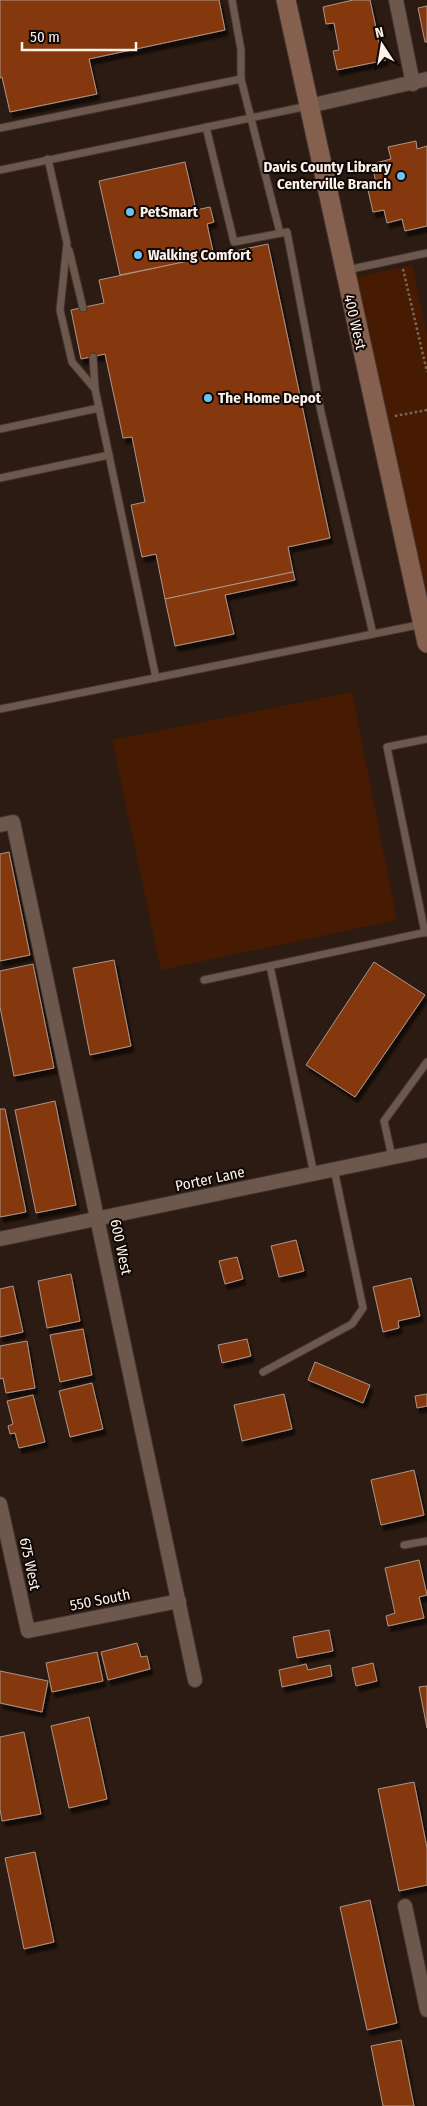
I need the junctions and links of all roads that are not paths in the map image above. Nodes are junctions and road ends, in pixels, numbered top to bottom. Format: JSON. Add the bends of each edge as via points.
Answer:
{"nodes":[{"id":1,"x":232,"y":0,"type":"edge"},
{"id":2,"x":286,"y":0,"type":"edge"},
{"id":3,"x":396,"y":0,"type":"edge"},
{"id":4,"x":242,"y":79,"type":"junction"},
{"id":5,"x":427,"y":79,"type":"edge"},
{"id":6,"x":413,"y":84,"type":"junction"},
{"id":7,"x":308,"y":106,"type":"junction"},
{"id":8,"x":252,"y":117,"type":"junction"},
{"id":9,"x":206,"y":127,"type":"junction"},
{"id":10,"x":0,"y":128,"type":"edge"},
{"id":11,"x":48,"y":160,"type":"junction"},
{"id":12,"x":0,"y":170,"type":"edge"},
{"id":13,"x":280,"y":233,"type":"junction"},
{"id":14,"x":67,"y":243,"type":"junction"},
{"id":15,"x":427,"y":253,"type":"edge"},
{"id":16,"x":344,"y":270,"type":"junction"},
{"id":17,"x":83,"y":308,"type":"dead end"},
{"id":18,"x":93,"y":356,"type":"dead end"},
{"id":19,"x":95,"y":389,"type":"junction"},
{"id":20,"x":99,"y":408,"type":"junction"},
{"id":21,"x":0,"y":429,"type":"edge"},
{"id":22,"x":109,"y":455,"type":"junction"},
{"id":23,"x":0,"y":478,"type":"edge"},
{"id":24,"x":425,"y":623,"type":"edge"},
{"id":25,"x":373,"y":634,"type":"junction"},
{"id":26,"x":427,"y":643,"type":"edge"},
{"id":27,"x":156,"y":678,"type":"junction"},
{"id":28,"x":0,"y":709,"type":"edge"},
{"id":29,"x":427,"y":738,"type":"edge"},
{"id":30,"x":7,"y":823,"type":"edge"},
{"id":31,"x":426,"y":932,"type":"edge"},
{"id":32,"x":270,"y":966,"type":"junction"},
{"id":33,"x":204,"y":980,"type":"dead end"},
{"id":34,"x":427,"y":1062,"type":"edge"},
{"id":35,"x":427,"y":1150,"type":"edge"},
{"id":36,"x":392,"y":1157,"type":"junction"},
{"id":37,"x":334,"y":1169,"type":"junction"},
{"id":38,"x":314,"y":1174,"type":"junction"},
{"id":39,"x":98,"y":1218,"type":"junction"},
{"id":40,"x":0,"y":1239,"type":"edge"},
{"id":41,"x":263,"y":1372,"type":"dead end"},
{"id":42,"x":0,"y":1504,"type":"edge"},
{"id":43,"x":427,"y":1541,"type":"edge"},
{"id":44,"x":404,"y":1546,"type":"dead end"},
{"id":45,"x":179,"y":1601,"type":"junction"},
{"id":46,"x":28,"y":1631,"type":"joint"},
{"id":47,"x":195,"y":1680,"type":"dead end"},
{"id":48,"x":405,"y":1906,"type":"dead end"},
{"id":49,"x":427,"y":2010,"type":"edge"}],
"edges":[{"from":1,"to":4,"type":"lane","via":[[241,50]]},
{"from":2,"to":7,"type":"main road","name":"400 West"},
{"from":3,"to":6,"type":"street"},
{"from":4,"to":8,"type":"lane"},
{"from":4,"to":10,"type":"lane"},
{"from":5,"to":6,"type":"street"},
{"from":6,"to":7,"type":"street"},
{"from":7,"to":8,"type":"lane"},
{"from":7,"to":16,"type":"main road","name":"400 West"},
{"from":8,"to":9,"type":"lane"},
{"from":8,"to":13,"type":"lane"},
{"from":9,"to":11,"type":"lane"},
{"from":9,"to":13,"type":"lane","via":[[234,242]]},
{"from":11,"to":12,"type":"lane"},
{"from":11,"to":14,"type":"lane"},
{"from":13,"to":25,"type":"lane","via":[[287,232],[322,412]]},
{"from":14,"to":17,"type":"lane"},
{"from":14,"to":19,"type":"lane","via":[[60,310],[72,362]]},
{"from":15,"to":16,"type":"lane"},
{"from":16,"to":24,"type":"main road","name":"400 West"},
{"from":18,"to":19,"type":"lane"},
{"from":19,"to":20,"type":"lane"},
{"from":20,"to":21,"type":"lane"},
{"from":20,"to":22,"type":"lane"},
{"from":22,"to":23,"type":"lane"},
{"from":22,"to":27,"type":"lane"},
{"from":24,"to":25,"type":"lane"},
{"from":24,"to":26,"type":"main road","name":"400 West"},
{"from":25,"to":27,"type":"lane"},
{"from":27,"to":28,"type":"lane"},
{"from":29,"to":31,"type":"lane","via":[[387,747]]},
{"from":30,"to":39,"type":"street","name":"600 West"},
{"from":31,"to":32,"type":"lane"},
{"from":32,"to":33,"type":"lane"},
{"from":32,"to":38,"type":"lane"},
{"from":34,"to":36,"type":"lane","via":[[384,1121]]},
{"from":35,"to":36,"type":"street","name":"Porter Lane"},
{"from":36,"to":37,"type":"street","name":"Porter Lane"},
{"from":37,"to":38,"type":"street","name":"Porter Lane"},
{"from":37,"to":41,"type":"lane","via":[[363,1308],[352,1324]]},
{"from":38,"to":39,"type":"street","name":"Porter Lane"},
{"from":39,"to":40,"type":"street","name":"Porter Lane"},
{"from":39,"to":45,"type":"street","name":"600 West"},
{"from":42,"to":46,"type":"street","name":"675 West"},
{"from":43,"to":44,"type":"lane"},
{"from":45,"to":46,"type":"street","name":"550 South"},
{"from":45,"to":47,"type":"street","name":"600 West"},
{"from":48,"to":49,"type":"street"}]}
